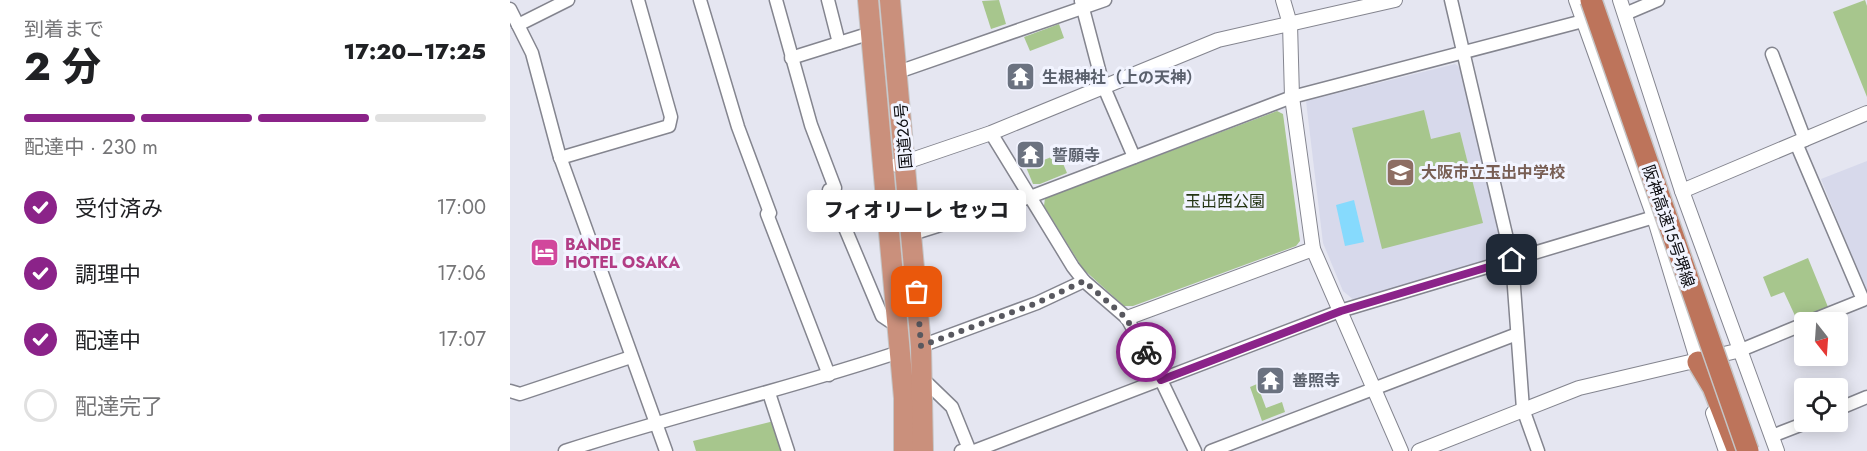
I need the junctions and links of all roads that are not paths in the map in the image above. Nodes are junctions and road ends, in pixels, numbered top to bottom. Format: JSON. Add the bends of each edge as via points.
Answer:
{"nodes":[{"id":1,"x":568,"y":0,"type":"edge"},
{"id":2,"x":638,"y":0,"type":"edge"},
{"id":3,"x":700,"y":0,"type":"edge"},
{"id":4,"x":776,"y":0,"type":"edge"},
{"id":5,"x":828,"y":0,"type":"edge"},
{"id":6,"x":868,"y":0,"type":"edge"},
{"id":7,"x":890,"y":0,"type":"edge"},
{"id":8,"x":1105,"y":0,"type":"edge"},
{"id":9,"x":1283,"y":0,"type":"edge"},
{"id":10,"x":1395,"y":0,"type":"edge"},
{"id":11,"x":1451,"y":0,"type":"edge"},
{"id":12,"x":1576,"y":0,"type":"edge"},
{"id":13,"x":1591,"y":0,"type":"edge"},
{"id":14,"x":1606,"y":0,"type":"edge"},
{"id":15,"x":1658,"y":0,"type":"edge"},
{"id":16,"x":1082,"y":4,"type":"edge"},
{"id":17,"x":1622,"y":7,"type":"edge"},
{"id":18,"x":510,"y":9,"type":"edge"},
{"id":19,"x":1583,"y":21,"type":"junction"},
{"id":20,"x":1290,"y":24,"type":"junction"},
{"id":21,"x":516,"y":28,"type":"edge"},
{"id":22,"x":872,"y":33,"type":"junction"},
{"id":23,"x":838,"y":43,"type":"junction"},
{"id":24,"x":1464,"y":54,"type":"junction"},
{"id":25,"x":1772,"y":54,"type":"dead end"},
{"id":26,"x":791,"y":58,"type":"junction"},
{"id":27,"x":898,"y":72,"type":"junction"},
{"id":28,"x":1103,"y":85,"type":"junction"},
{"id":29,"x":1292,"y":97,"type":"junction"},
{"id":30,"x":1867,"y":113,"type":"edge"},
{"id":31,"x":991,"y":133,"type":"junction"},
{"id":32,"x":1801,"y":141,"type":"junction"},
{"id":33,"x":1134,"y":157,"type":"junction"},
{"id":34,"x":560,"y":158,"type":"junction"},
{"id":35,"x":906,"y":162,"type":"junction"},
{"id":36,"x":884,"y":169,"type":"junction"},
{"id":37,"x":1682,"y":190,"type":"junction"},
{"id":38,"x":1030,"y":196,"type":"junction"},
{"id":39,"x":1654,"y":217,"type":"junction"},
{"id":40,"x":912,"y":234,"type":"junction"},
{"id":41,"x":1312,"y":249,"type":"junction"},
{"id":42,"x":1512,"y":260,"type":"junction"},
{"id":43,"x":1084,"y":281,"type":"junction"},
{"id":44,"x":1341,"y":311,"type":"junction"},
{"id":45,"x":1833,"y":312,"type":"edge"},
{"id":46,"x":1126,"y":318,"type":"junction"},
{"id":47,"x":897,"y":326,"type":"junction"},
{"id":48,"x":1794,"y":328,"type":"edge"},
{"id":49,"x":1517,"y":334,"type":"junction"},
{"id":50,"x":921,"y":346,"type":"junction"},
{"id":51,"x":1742,"y":350,"type":"junction"},
{"id":52,"x":899,"y":352,"type":"junction"},
{"id":53,"x":631,"y":357,"type":"junction"},
{"id":54,"x":1698,"y":362,"type":"junction"},
{"id":55,"x":829,"y":375,"type":"junction"},
{"id":56,"x":924,"y":380,"type":"junction"},
{"id":57,"x":1161,"y":380,"type":"junction"},
{"id":58,"x":1374,"y":388,"type":"junction"},
{"id":59,"x":510,"y":391,"type":"edge"},
{"id":60,"x":769,"y":393,"type":"junction"},
{"id":61,"x":1867,"y":397,"type":"edge"},
{"id":62,"x":1848,"y":405,"type":"edge"},
{"id":63,"x":1523,"y":409,"type":"junction"},
{"id":64,"x":655,"y":421,"type":"junction"},
{"id":65,"x":1794,"y":430,"type":"edge"},
{"id":66,"x":1767,"y":444,"type":"edge"},
{"id":67,"x":969,"y":450,"type":"edge"},
{"id":68,"x":565,"y":451,"type":"edge"},
{"id":69,"x":666,"y":451,"type":"edge"},
{"id":70,"x":788,"y":451,"type":"edge"},
{"id":71,"x":904,"y":451,"type":"edge"},
{"id":72,"x":923,"y":451,"type":"edge"},
{"id":73,"x":1195,"y":451,"type":"edge"},
{"id":74,"x":1211,"y":451,"type":"edge"},
{"id":75,"x":1401,"y":451,"type":"edge"},
{"id":76,"x":1419,"y":451,"type":"edge"},
{"id":77,"x":1538,"y":451,"type":"edge"},
{"id":78,"x":1726,"y":451,"type":"edge"},
{"id":79,"x":1738,"y":451,"type":"edge"},
{"id":80,"x":1748,"y":451,"type":"edge"},
{"id":81,"x":1777,"y":451,"type":"edge"}],
"edges":[{"from":1,"to":21,"type":"street"},
{"from":2,"to":34,"type":"street","via":[[671,117],[669,126]]},
{"from":3,"to":55,"type":"street","via":[[738,127]]},
{"from":4,"to":26,"type":"street"},
{"from":5,"to":23,"type":"street"},
{"from":6,"to":22,"type":"highway","name":"国道26号"},
{"from":7,"to":27,"type":"highway","name":"国道26号"},
{"from":8,"to":16,"type":"street"},
{"from":9,"to":20,"type":"street"},
{"from":10,"to":20,"type":"street"},
{"from":11,"to":24,"type":"street"},
{"from":12,"to":19,"type":"street"},
{"from":13,"to":80,"type":"highway","name":"阪神高速15号堺線","bridge":true},
{"from":14,"to":66,"type":"highway","name":"阪神高速15号堺線"},
{"from":15,"to":17,"type":"street"},
{"from":16,"to":27,"type":"street"},
{"from":16,"to":28,"type":"street"},
{"from":17,"to":37,"type":"street"},
{"from":18,"to":21,"type":"street"},
{"from":19,"to":24,"type":"street"},
{"from":19,"to":39,"type":"street"},
{"from":20,"to":28,"type":"street","via":[[1218,40]]},
{"from":20,"to":29,"type":"street"},
{"from":21,"to":34,"type":"street","via":[[532,53]]},
{"from":22,"to":23,"type":"street"},
{"from":22,"to":36,"type":"highway","name":"国道26号"},
{"from":23,"to":26,"type":"street"},
{"from":24,"to":29,"type":"street"},
{"from":24,"to":42,"type":"street"},
{"from":25,"to":32,"type":"street"},
{"from":26,"to":47,"type":"street","via":[[832,189],[882,316]]},
{"from":27,"to":35,"type":"highway","name":"国道26号"},
{"from":28,"to":31,"type":"street"},
{"from":28,"to":33,"type":"street"},
{"from":29,"to":33,"type":"street"},
{"from":29,"to":41,"type":"street"},
{"from":30,"to":32,"type":"street"},
{"from":31,"to":35,"type":"street"},
{"from":31,"to":38,"type":"street"},
{"from":32,"to":37,"type":"street"},
{"from":32,"to":45,"type":"street","via":[[1863,300]]},
{"from":33,"to":38,"type":"street"},
{"from":34,"to":53,"type":"street"},
{"from":35,"to":36,"type":"street"},
{"from":35,"to":40,"type":"highway","name":"国道26号"},
{"from":36,"to":47,"type":"highway","name":"国道26号"},
{"from":37,"to":51,"type":"street"},
{"from":38,"to":40,"type":"street"},
{"from":38,"to":43,"type":"street"},
{"from":39,"to":42,"type":"street"},
{"from":39,"to":54,"type":"street"},
{"from":40,"to":50,"type":"highway","name":"国道26号"},
{"from":41,"to":44,"type":"street"},
{"from":41,"to":46,"type":"street"},
{"from":42,"to":44,"type":"street"},
{"from":42,"to":49,"type":"street"},
{"from":43,"to":46,"type":"street"},
{"from":43,"to":50,"type":"street","via":[[1037,303]]},
{"from":44,"to":57,"type":"street"},
{"from":44,"to":58,"type":"street"},
{"from":46,"to":57,"type":"street"},
{"from":47,"to":52,"type":"highway","name":"国道26号"},
{"from":48,"to":51,"type":"street"},
{"from":49,"to":58,"type":"street"},
{"from":49,"to":63,"type":"street"},
{"from":50,"to":56,"type":"highway","name":"国道26号"},
{"from":51,"to":54,"type":"street"},
{"from":51,"to":66,"type":"street"},
{"from":52,"to":55,"type":"street"},
{"from":52,"to":71,"type":"highway","name":"国道26号"},
{"from":53,"to":59,"type":"street","via":[[520,394]]},
{"from":53,"to":64,"type":"street"},
{"from":54,"to":63,"type":"street","via":[[1594,384]]},
{"from":54,"to":78,"type":"street"},
{"from":54,"to":79,"type":"highway","via":[[1713,387]]},
{"from":55,"to":60,"type":"street"},
{"from":56,"to":67,"type":"street","via":[[952,407]]},
{"from":56,"to":72,"type":"highway","name":"国道26号"},
{"from":57,"to":67,"type":"street"},
{"from":57,"to":73,"type":"street"},
{"from":58,"to":74,"type":"street"},
{"from":58,"to":75,"type":"street"},
{"from":60,"to":64,"type":"street"},
{"from":60,"to":70,"type":"street"},
{"from":61,"to":62,"type":"street"},
{"from":63,"to":76,"type":"street"},
{"from":63,"to":77,"type":"street"},
{"from":64,"to":68,"type":"street"},
{"from":64,"to":69,"type":"street"},
{"from":65,"to":66,"type":"street"},
{"from":66,"to":81,"type":"street"}]}
